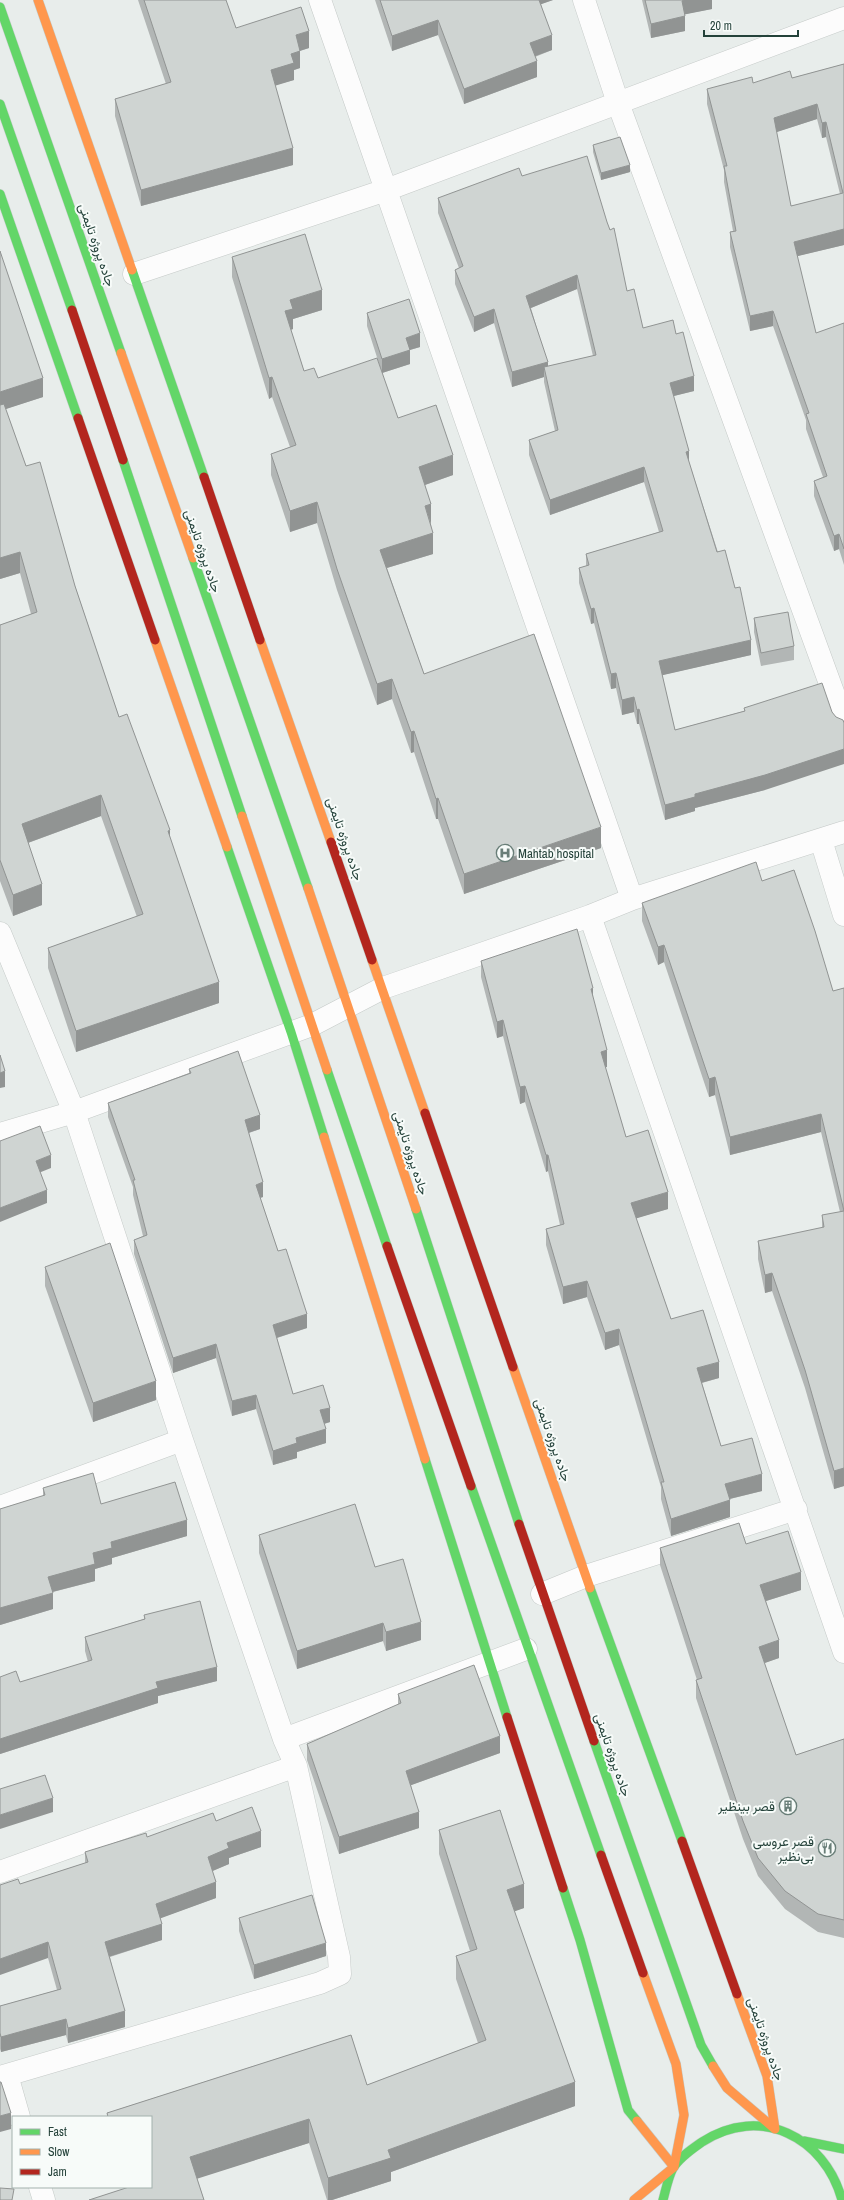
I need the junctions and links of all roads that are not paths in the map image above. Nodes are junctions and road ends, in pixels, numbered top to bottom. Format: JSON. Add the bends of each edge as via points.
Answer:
{"nodes":[{"id":1,"x":38,"y":0,"type":"edge"},
{"id":2,"x":320,"y":0,"type":"edge"},
{"id":3,"x":584,"y":0,"type":"edge"},
{"id":4,"x":0,"y":6,"type":"edge"},
{"id":5,"x":844,"y":18,"type":"edge"},
{"id":6,"x":618,"y":103,"type":"junction"},
{"id":7,"x":0,"y":104,"type":"edge"},
{"id":8,"x":386,"y":190,"type":"junction"},
{"id":9,"x":0,"y":194,"type":"edge"},
{"id":10,"x":134,"y":274,"type":"junction"},
{"id":11,"x":844,"y":722,"type":"edge"},
{"id":12,"x":844,"y":832,"type":"edge"},
{"id":13,"x":821,"y":840,"type":"junction"},
{"id":14,"x":632,"y":899,"type":"junction"},
{"id":15,"x":844,"y":915,"type":"edge"},
{"id":16,"x":590,"y":916,"type":"junction"},
{"id":17,"x":0,"y":933,"type":"edge"},
{"id":18,"x":383,"y":988,"type":"junction"},
{"id":19,"x":349,"y":1006,"type":"junction"},
{"id":20,"x":312,"y":1025,"type":"junction"},
{"id":21,"x":291,"y":1032,"type":"junction"},
{"id":22,"x":74,"y":1112,"type":"junction"},
{"id":23,"x":0,"y":1134,"type":"edge"},
{"id":24,"x":182,"y":1440,"type":"junction"},
{"id":25,"x":0,"y":1507,"type":"edge"},
{"id":26,"x":796,"y":1509,"type":"junction"},
{"id":27,"x":586,"y":1576,"type":"junction"},
{"id":28,"x":542,"y":1594,"type":"junction"},
{"id":29,"x":526,"y":1649,"type":"junction"},
{"id":30,"x":844,"y":1652,"type":"edge"},
{"id":31,"x":489,"y":1663,"type":"junction"},
{"id":32,"x":284,"y":1739,"type":"junction"},
{"id":33,"x":296,"y":1766,"type":"junction"},
{"id":34,"x":0,"y":1872,"type":"edge"},
{"id":35,"x":3,"y":2076,"type":"edge"},
{"id":36,"x":20,"y":2116,"type":"edge"},
{"id":37,"x":775,"y":2129,"type":"junction"},
{"id":38,"x":803,"y":2140,"type":"junction"},
{"id":39,"x":844,"y":2149,"type":"edge"},
{"id":40,"x":674,"y":2167,"type":"junction"},
{"id":41,"x":40,"y":2188,"type":"edge"},
{"id":42,"x":44,"y":2200,"type":"edge"},
{"id":43,"x":634,"y":2200,"type":"edge"},
{"id":44,"x":663,"y":2200,"type":"edge"},
{"id":45,"x":842,"y":2200,"type":"edge"}],
"edges":[{"from":1,"to":10,"type":"main road","name":"جاده پروژه تایمنی"},
{"from":2,"to":8,"type":"street"},
{"from":3,"to":6,"type":"street"},
{"from":4,"to":19,"type":"main road","name":"جاده پروژه تایمنی"},
{"from":5,"to":6,"type":"street"},
{"from":6,"to":8,"type":"street"},
{"from":6,"to":11,"type":"street"},
{"from":7,"to":20,"type":"main road","via":[[63,282]]},
{"from":8,"to":10,"type":"street"},
{"from":8,"to":14,"type":"street"},
{"from":9,"to":21,"type":"main road"},
{"from":10,"to":18,"type":"main road","name":"جاده پروژه تایمنی"},
{"from":12,"to":13,"type":"street"},
{"from":13,"to":14,"type":"street"},
{"from":13,"to":15,"type":"street"},
{"from":14,"to":16,"type":"street"},
{"from":16,"to":18,"type":"street"},
{"from":16,"to":26,"type":"street"},
{"from":17,"to":22,"type":"street"},
{"from":18,"to":19,"type":"street"},
{"from":18,"to":27,"type":"main road","name":"جاده پروژه تایمنی"},
{"from":19,"to":20,"type":"street"},
{"from":19,"to":28,"type":"main road","name":"جاده پروژه تایمنی"},
{"from":20,"to":21,"type":"street"},
{"from":20,"to":29,"type":"main road"},
{"from":21,"to":22,"type":"street"},
{"from":21,"to":31,"type":"main road"},
{"from":22,"to":23,"type":"street"},
{"from":22,"to":24,"type":"street"},
{"from":24,"to":25,"type":"street"},
{"from":24,"to":32,"type":"street"},
{"from":26,"to":27,"type":"street"},
{"from":26,"to":30,"type":"street"},
{"from":27,"to":28,"type":"street"},
{"from":27,"to":37,"type":"main road","name":"جاده پروژه تایمنی","via":[[767,2076]]},
{"from":28,"to":37,"type":"main road","name":"جاده پروژه تایمنی","via":[[701,2045],[727,2088]]},
{"from":29,"to":31,"type":"street"},
{"from":29,"to":40,"type":"main road","via":[[676,2064],[684,2115]]},
{"from":31,"to":32,"type":"street"},
{"from":31,"to":40,"type":"main road","via":[[580,1940],[628,2110]]},
{"from":32,"to":33,"type":"street"},
{"from":33,"to":34,"type":"street"},
{"from":33,"to":35,"type":"street","via":[[339,1957],[340,1974],[320,1983]]},
{"from":35,"to":36,"type":"street"},
{"from":37,"to":38,"type":"main road"},
{"from":37,"to":40,"type":"main road","via":[[745,2126],[715,2134],[690,2151]]},
{"from":38,"to":39,"type":"main road"},
{"from":38,"to":45,"type":"main road","via":[[826,2162],[840,2188]]},
{"from":40,"to":43,"type":"main road"},
{"from":40,"to":44,"type":"main road"},
{"from":41,"to":42,"type":"street"}]}
